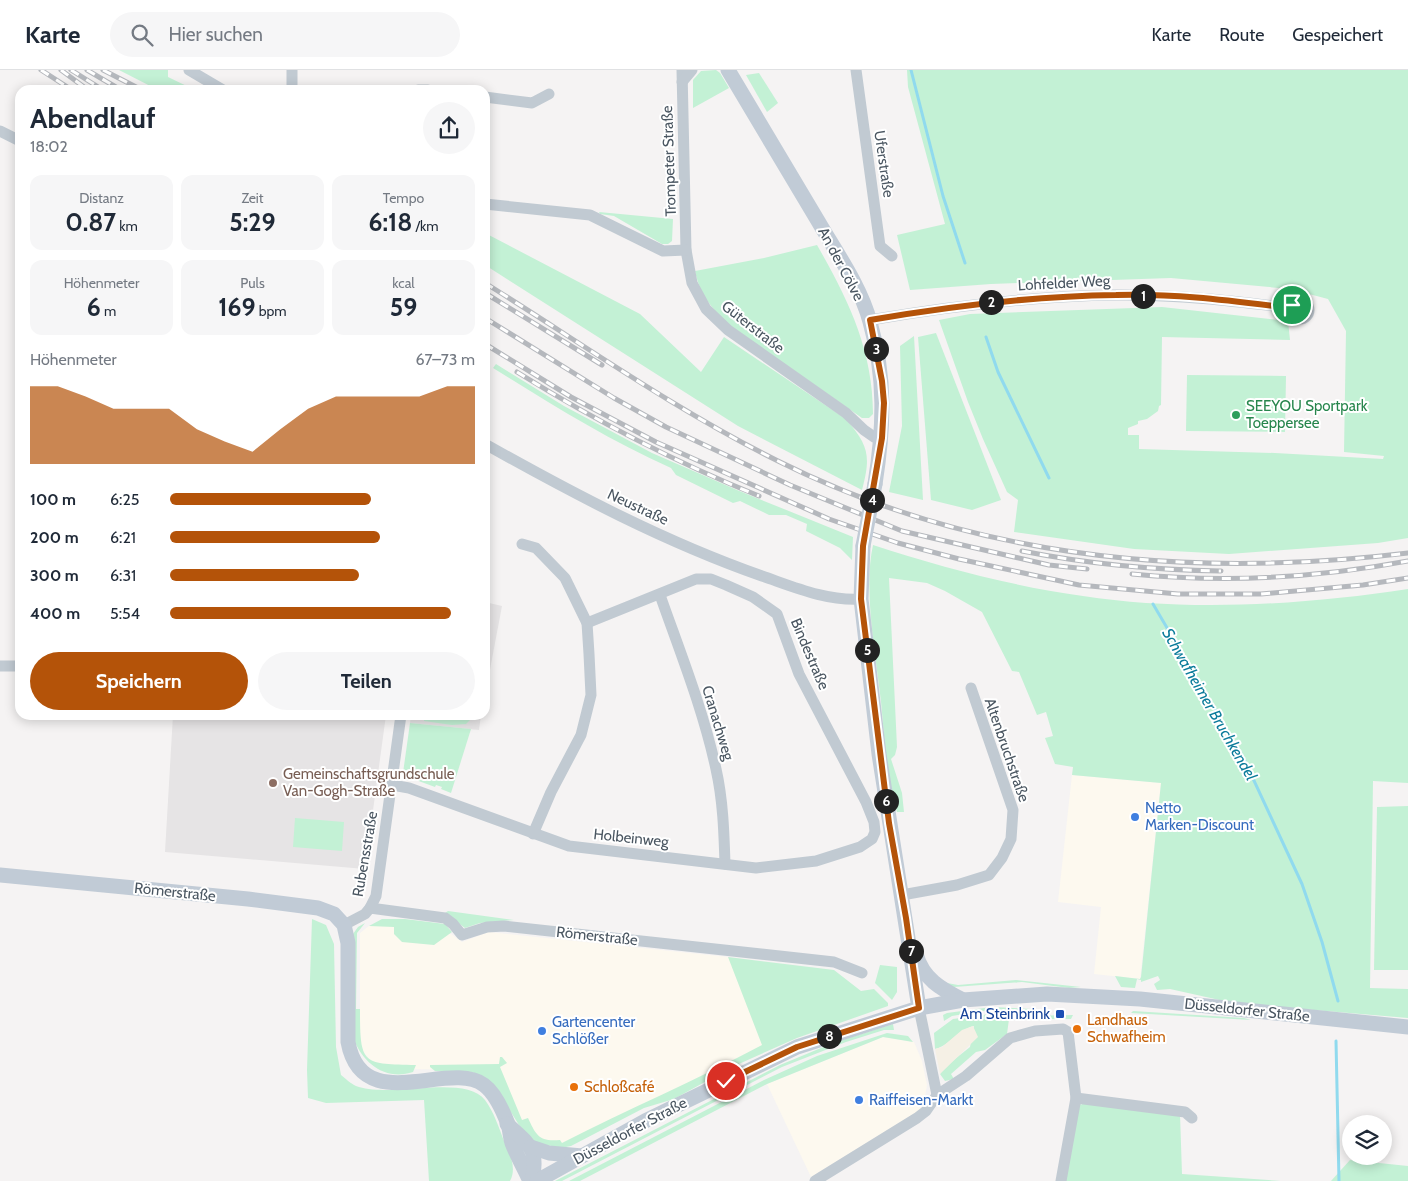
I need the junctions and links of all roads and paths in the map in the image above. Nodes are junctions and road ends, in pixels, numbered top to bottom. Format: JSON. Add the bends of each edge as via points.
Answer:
{"nodes":[{"id":1,"x":189,"y":70,"type":"edge"},
{"id":2,"x":292,"y":70,"type":"edge"},
{"id":3,"x":692,"y":70,"type":"edge"},
{"id":4,"x":728,"y":70,"type":"edge"},
{"id":5,"x":856,"y":70,"type":"edge"},
{"id":6,"x":682,"y":76,"type":"edge"},
{"id":7,"x":214,"y":85,"type":"edge"},
{"id":8,"x":292,"y":85,"type":"edge"},
{"id":9,"x":549,"y":94,"type":"dead end"},
{"id":10,"x":490,"y":98,"type":"edge"},
{"id":11,"x":0,"y":132,"type":"edge"},
{"id":12,"x":15,"y":139,"type":"edge"},
{"id":13,"x":490,"y":205,"type":"edge"},
{"id":14,"x":686,"y":250,"type":"junction"},
{"id":15,"x":892,"y":256,"type":"dead end"},
{"id":16,"x":1291,"y":308,"type":"dead end"},
{"id":17,"x":870,"y":320,"type":"junction"},
{"id":18,"x":882,"y":438,"type":"junction"},
{"id":19,"x":490,"y":447,"type":"edge"},
{"id":20,"x":522,"y":544,"type":"dead end"},
{"id":21,"x":660,"y":595,"type":"junction"},
{"id":22,"x":861,"y":599,"type":"junction"},
{"id":23,"x":587,"y":623,"type":"junction"},
{"id":24,"x":0,"y":666,"type":"edge"},
{"id":25,"x":15,"y":666,"type":"edge"},
{"id":26,"x":971,"y":688,"type":"dead end"},
{"id":27,"x":400,"y":720,"type":"edge"},
{"id":28,"x":392,"y":785,"type":"junction"},
{"id":29,"x":533,"y":834,"type":"junction"},
{"id":30,"x":872,"y":839,"type":"joint"},
{"id":31,"x":725,"y":864,"type":"junction"},
{"id":32,"x":0,"y":875,"type":"edge"},
{"id":33,"x":902,"y":895,"type":"junction"},
{"id":34,"x":370,"y":908,"type":"junction"},
{"id":35,"x":906,"y":918,"type":"junction"},
{"id":36,"x":344,"y":925,"type":"junction"},
{"id":37,"x":862,"y":974,"type":"dead end"},
{"id":38,"x":963,"y":1000,"type":"junction"},
{"id":39,"x":919,"y":1008,"type":"junction"},
{"id":40,"x":1408,"y":1028,"type":"edge"},
{"id":41,"x":938,"y":1095,"type":"junction"},
{"id":42,"x":1076,"y":1098,"type":"junction"},
{"id":43,"x":1192,"y":1118,"type":"dead end"},
{"id":44,"x":508,"y":1124,"type":"junction"},
{"id":45,"x":532,"y":1147,"type":"junction"},
{"id":46,"x":582,"y":1156,"type":"junction"},
{"id":47,"x":531,"y":1181,"type":"edge"},
{"id":48,"x":537,"y":1181,"type":"edge"},
{"id":49,"x":815,"y":1181,"type":"edge"},
{"id":50,"x":1060,"y":1181,"type":"edge"}],
"edges":[{"from":1,"to":7,"type":"street"},
{"from":2,"to":8,"type":"street"},
{"from":3,"to":6,"type":"street"},
{"from":4,"to":17,"type":"street","name":"An der Cölve","via":[[850,274]]},
{"from":5,"to":15,"type":"street","name":"Uferstraße","via":[[880,246]]},
{"from":6,"to":14,"type":"street","name":"Trompeter Straße"},
{"from":9,"to":10,"type":"street","via":[[532,104]]},
{"from":11,"to":12,"type":"street"},
{"from":13,"to":14,"type":"street","via":[[590,215],[664,251]]},
{"from":14,"to":18,"type":"street","name":"Güterstraße","via":[[692,284],[706,309],[728,330],[846,413],[864,430]]},
{"from":16,"to":17,"type":"street","name":"Lohfelder Weg","via":[[1117,294],[982,303]]},
{"from":17,"to":18,"type":"street","name":"An der Cölve","via":[[882,381]]},
{"from":18,"to":22,"type":"street","name":"An der Cölve","bridge":true,"via":[[863,546]]},
{"from":19,"to":22,"type":"street","name":"Neustraße","via":[[621,517],[740,568],[784,585],[845,600]]},
{"from":20,"to":23,"type":"street","via":[[536,548],[565,578]]},
{"from":21,"to":23,"type":"street","name":"Bindestraße"},
{"from":21,"to":30,"type":"street","name":"Bindestraße","via":[[696,579],[711,579],[753,597],[776,614],[800,674],[866,802],[874,822]]},
{"from":21,"to":31,"type":"street","name":"Cranachweg","via":[[708,735],[717,771],[724,819]]},
{"from":22,"to":33,"type":"street","name":"An der Cölve","via":[[885,794]]},
{"from":23,"to":29,"type":"street","via":[[591,695],[581,735]]},
{"from":24,"to":25,"type":"street"},
{"from":26,"to":33,"type":"street","name":"Altenbruchstraße","via":[[1013,810],[1011,839],[989,875],[957,885]]},
{"from":27,"to":28,"type":"street","name":"Rubensstraße"},
{"from":28,"to":29,"type":"street","name":"Holbeinweg","via":[[409,788]]},
{"from":28,"to":34,"type":"street","name":"Rubensstraße","via":[[376,896]]},
{"from":29,"to":31,"type":"street","name":"Holbeinweg","via":[[569,846]]},
{"from":30,"to":31,"type":"street","name":"Holbeinweg","via":[[860,847],[816,861],[756,868]]},
{"from":32,"to":36,"type":"street","name":"Römerstraße","via":[[248,898],[318,908],[334,914]]},
{"from":33,"to":35,"type":"street","name":"An der Cölve"},
{"from":34,"to":36,"type":"street"},
{"from":34,"to":37,"type":"street","name":"Römerstraße","via":[[445,918],[462,935],[487,927],[504,926],[834,962]]},
{"from":35,"to":38,"type":"street","name":"An der Cölve","via":[[919,964],[928,979]]},
{"from":35,"to":39,"type":"street","name":"An der Cölve"},
{"from":36,"to":44,"type":"street","via":[[348,943],[348,1042],[350,1053],[361,1069],[377,1080],[388,1082],[472,1079],[494,1095]]},
{"from":38,"to":39,"type":"street","name":"Düsseldorfer Straße"},
{"from":38,"to":40,"type":"street","name":"Düsseldorfer Straße","via":[[1047,994],[1140,999]]},
{"from":39,"to":41,"type":"street","name":"An der Cölve"},
{"from":39,"to":46,"type":"street","name":"Düsseldorfer Straße","via":[[797,1047],[645,1121]]},
{"from":41,"to":42,"type":"street","via":[[1010,1038],[1035,1031],[1063,1029],[1068,1032]]},
{"from":41,"to":49,"type":"street","via":[[917,1118]]},
{"from":42,"to":43,"type":"street","via":[[1185,1112]]},
{"from":42,"to":50,"type":"street"},
{"from":44,"to":45,"type":"street"},
{"from":44,"to":47,"type":"street","via":[[511,1141]]},
{"from":45,"to":46,"type":"street","via":[[549,1153]]},
{"from":45,"to":47,"type":"street","via":[[536,1162]]},
{"from":46,"to":48,"type":"street","name":"Düsseldorfer Straße"}]}
